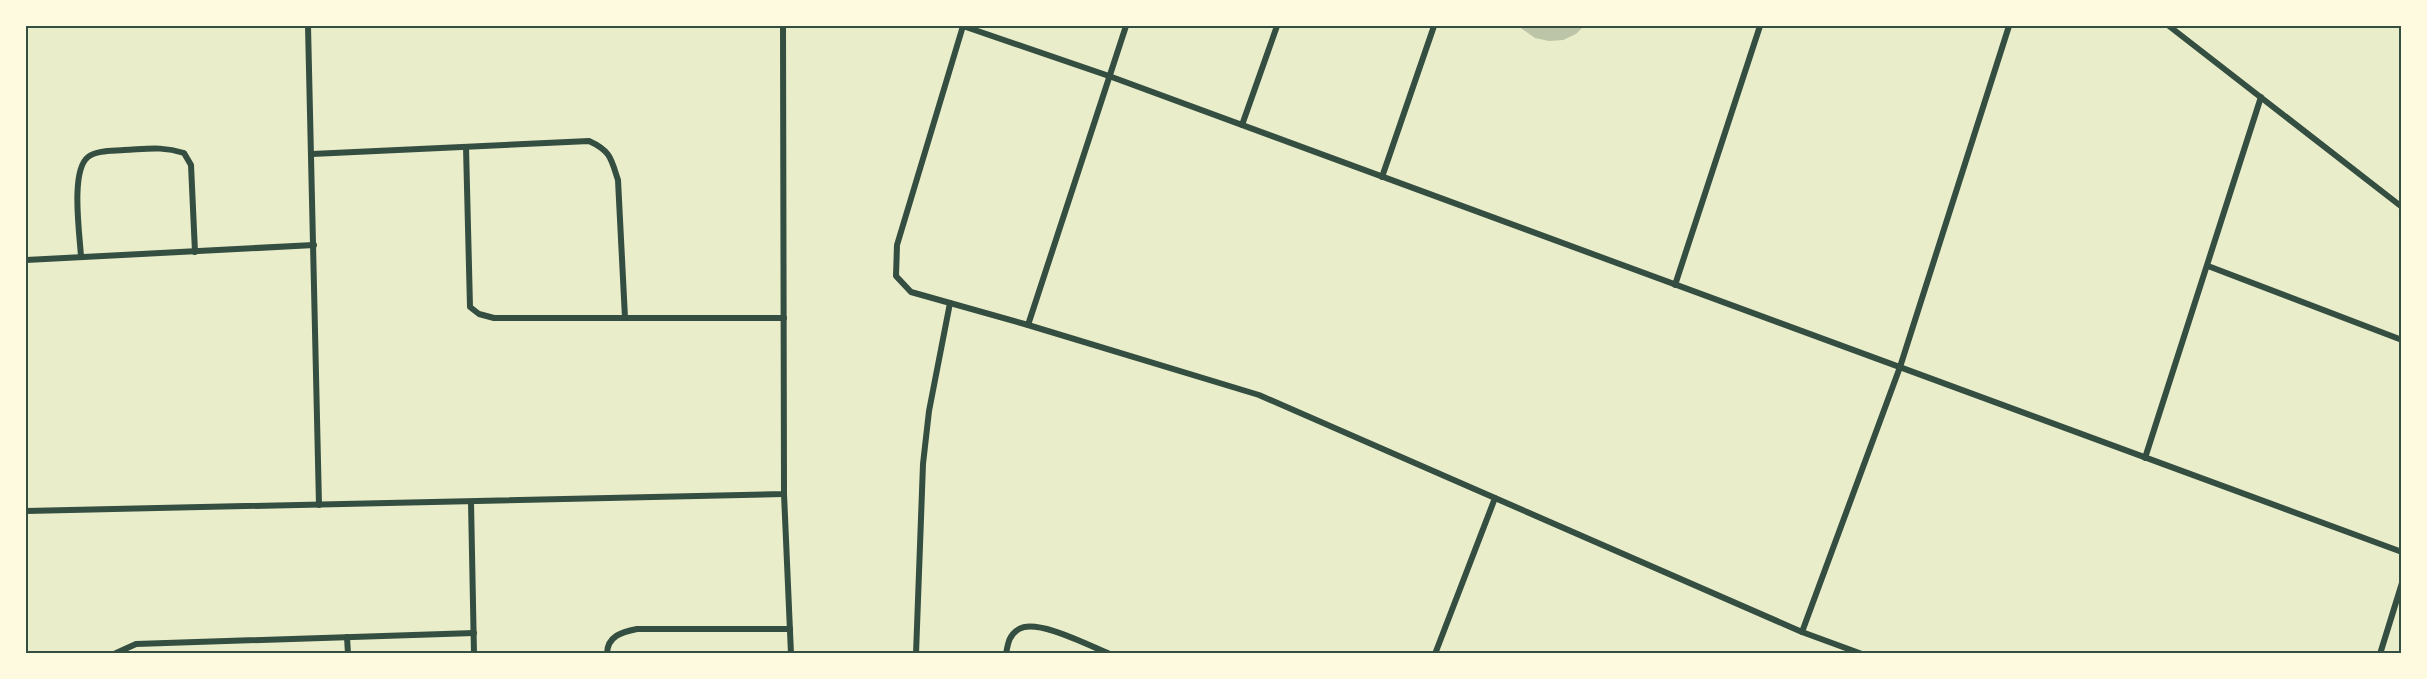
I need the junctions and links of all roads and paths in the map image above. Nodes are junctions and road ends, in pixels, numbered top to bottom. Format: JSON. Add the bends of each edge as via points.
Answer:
{"nodes":[{"id":1,"x":308,"y":26,"type":"edge"},
{"id":2,"x":783,"y":26,"type":"edge"},
{"id":3,"x":963,"y":26,"type":"edge"},
{"id":4,"x":1126,"y":26,"type":"edge"},
{"id":5,"x":1277,"y":26,"type":"edge"},
{"id":6,"x":1434,"y":26,"type":"edge"},
{"id":7,"x":1760,"y":26,"type":"edge"},
{"id":8,"x":2009,"y":26,"type":"edge"},
{"id":9,"x":2169,"y":26,"type":"edge"},
{"id":10,"x":1109,"y":76,"type":"junction"},
{"id":11,"x":2260,"y":97,"type":"junction"},
{"id":12,"x":1242,"y":125,"type":"junction"},
{"id":13,"x":466,"y":147,"type":"junction"},
{"id":14,"x":312,"y":154,"type":"junction"},
{"id":15,"x":1382,"y":177,"type":"junction"},
{"id":16,"x":2402,"y":207,"type":"edge"},
{"id":17,"x":314,"y":245,"type":"junction"},
{"id":18,"x":195,"y":252,"type":"junction"},
{"id":19,"x":81,"y":257,"type":"junction"},
{"id":20,"x":26,"y":260,"type":"edge"},
{"id":21,"x":2208,"y":266,"type":"junction"},
{"id":22,"x":1675,"y":285,"type":"junction"},
{"id":23,"x":950,"y":303,"type":"junction"},
{"id":24,"x":625,"y":318,"type":"junction"},
{"id":25,"x":784,"y":318,"type":"junction"},
{"id":26,"x":1028,"y":325,"type":"junction"},
{"id":27,"x":2402,"y":340,"type":"edge"},
{"id":28,"x":1900,"y":367,"type":"junction"},
{"id":29,"x":2145,"y":458,"type":"junction"},
{"id":30,"x":784,"y":494,"type":"junction"},
{"id":31,"x":1495,"y":498,"type":"junction"},
{"id":32,"x":471,"y":502,"type":"junction"},
{"id":33,"x":319,"y":505,"type":"junction"},
{"id":34,"x":26,"y":510,"type":"edge"},
{"id":35,"x":2402,"y":552,"type":"edge"},
{"id":36,"x":2402,"y":583,"type":"edge"},
{"id":37,"x":790,"y":629,"type":"junction"},
{"id":38,"x":1802,"y":632,"type":"junction"},
{"id":39,"x":474,"y":633,"type":"junction"},
{"id":40,"x":347,"y":637,"type":"junction"},
{"id":41,"x":114,"y":654,"type":"edge"},
{"id":42,"x":348,"y":654,"type":"edge"},
{"id":43,"x":474,"y":654,"type":"edge"},
{"id":44,"x":608,"y":654,"type":"edge"},
{"id":45,"x":791,"y":654,"type":"edge"},
{"id":46,"x":916,"y":654,"type":"edge"},
{"id":47,"x":1006,"y":654,"type":"edge"},
{"id":48,"x":1110,"y":654,"type":"edge"},
{"id":49,"x":1435,"y":654,"type":"edge"},
{"id":50,"x":1863,"y":654,"type":"edge"},
{"id":51,"x":2380,"y":654,"type":"edge"}],
"edges":[{"from":1,"to":14,"type":"street"},
{"from":2,"to":25,"type":"street"},
{"from":3,"to":10,"type":"street"},
{"from":3,"to":23,"type":"street","via":[[897,245],[896,276],[911,292]]},
{"from":4,"to":10,"type":"street"},
{"from":5,"to":12,"type":"street"},
{"from":6,"to":15,"type":"street"},
{"from":7,"to":22,"type":"street"},
{"from":8,"to":28,"type":"street"},
{"from":9,"to":11,"type":"street"},
{"from":10,"to":12,"type":"street"},
{"from":10,"to":26,"type":"street"},
{"from":11,"to":16,"type":"street"},
{"from":11,"to":21,"type":"street"},
{"from":12,"to":15,"type":"street"},
{"from":13,"to":14,"type":"street"},
{"from":13,"to":24,"type":"street","via":[[590,141],[604,148],[618,180]]},
{"from":13,"to":24,"type":"street","via":[[470,307],[494,318]]},
{"from":14,"to":17,"type":"street"},
{"from":15,"to":22,"type":"street"},
{"from":17,"to":18,"type":"street"},
{"from":17,"to":33,"type":"street"},
{"from":18,"to":19,"type":"street"},
{"from":18,"to":19,"type":"street","via":[[191,165],[184,153],[166,147],[99,152],[88,157],[80,168],[78,188]]},
{"from":19,"to":20,"type":"street"},
{"from":21,"to":27,"type":"street"},
{"from":21,"to":29,"type":"street"},
{"from":22,"to":28,"type":"street"},
{"from":23,"to":26,"type":"street"},
{"from":23,"to":46,"type":"street","via":[[923,464]]},
{"from":24,"to":25,"type":"street"},
{"from":25,"to":30,"type":"street"},
{"from":26,"to":31,"type":"street","via":[[1259,395]]},
{"from":28,"to":29,"type":"street"},
{"from":28,"to":38,"type":"street"},
{"from":29,"to":35,"type":"street"},
{"from":30,"to":32,"type":"street"},
{"from":30,"to":37,"type":"street"},
{"from":31,"to":38,"type":"street"},
{"from":31,"to":49,"type":"street"},
{"from":32,"to":33,"type":"street"},
{"from":32,"to":39,"type":"street"},
{"from":33,"to":34,"type":"street"},
{"from":36,"to":51,"type":"street"},
{"from":37,"to":44,"type":"street","via":[[637,629],[613,638],[607,647]]},
{"from":37,"to":45,"type":"street"},
{"from":38,"to":50,"type":"street"},
{"from":39,"to":40,"type":"street"},
{"from":39,"to":43,"type":"street"},
{"from":40,"to":41,"type":"street","via":[[136,644]]},
{"from":40,"to":42,"type":"street"},
{"from":47,"to":48,"type":"street","via":[[1010,638],[1020,628],[1031,626]]}]}
